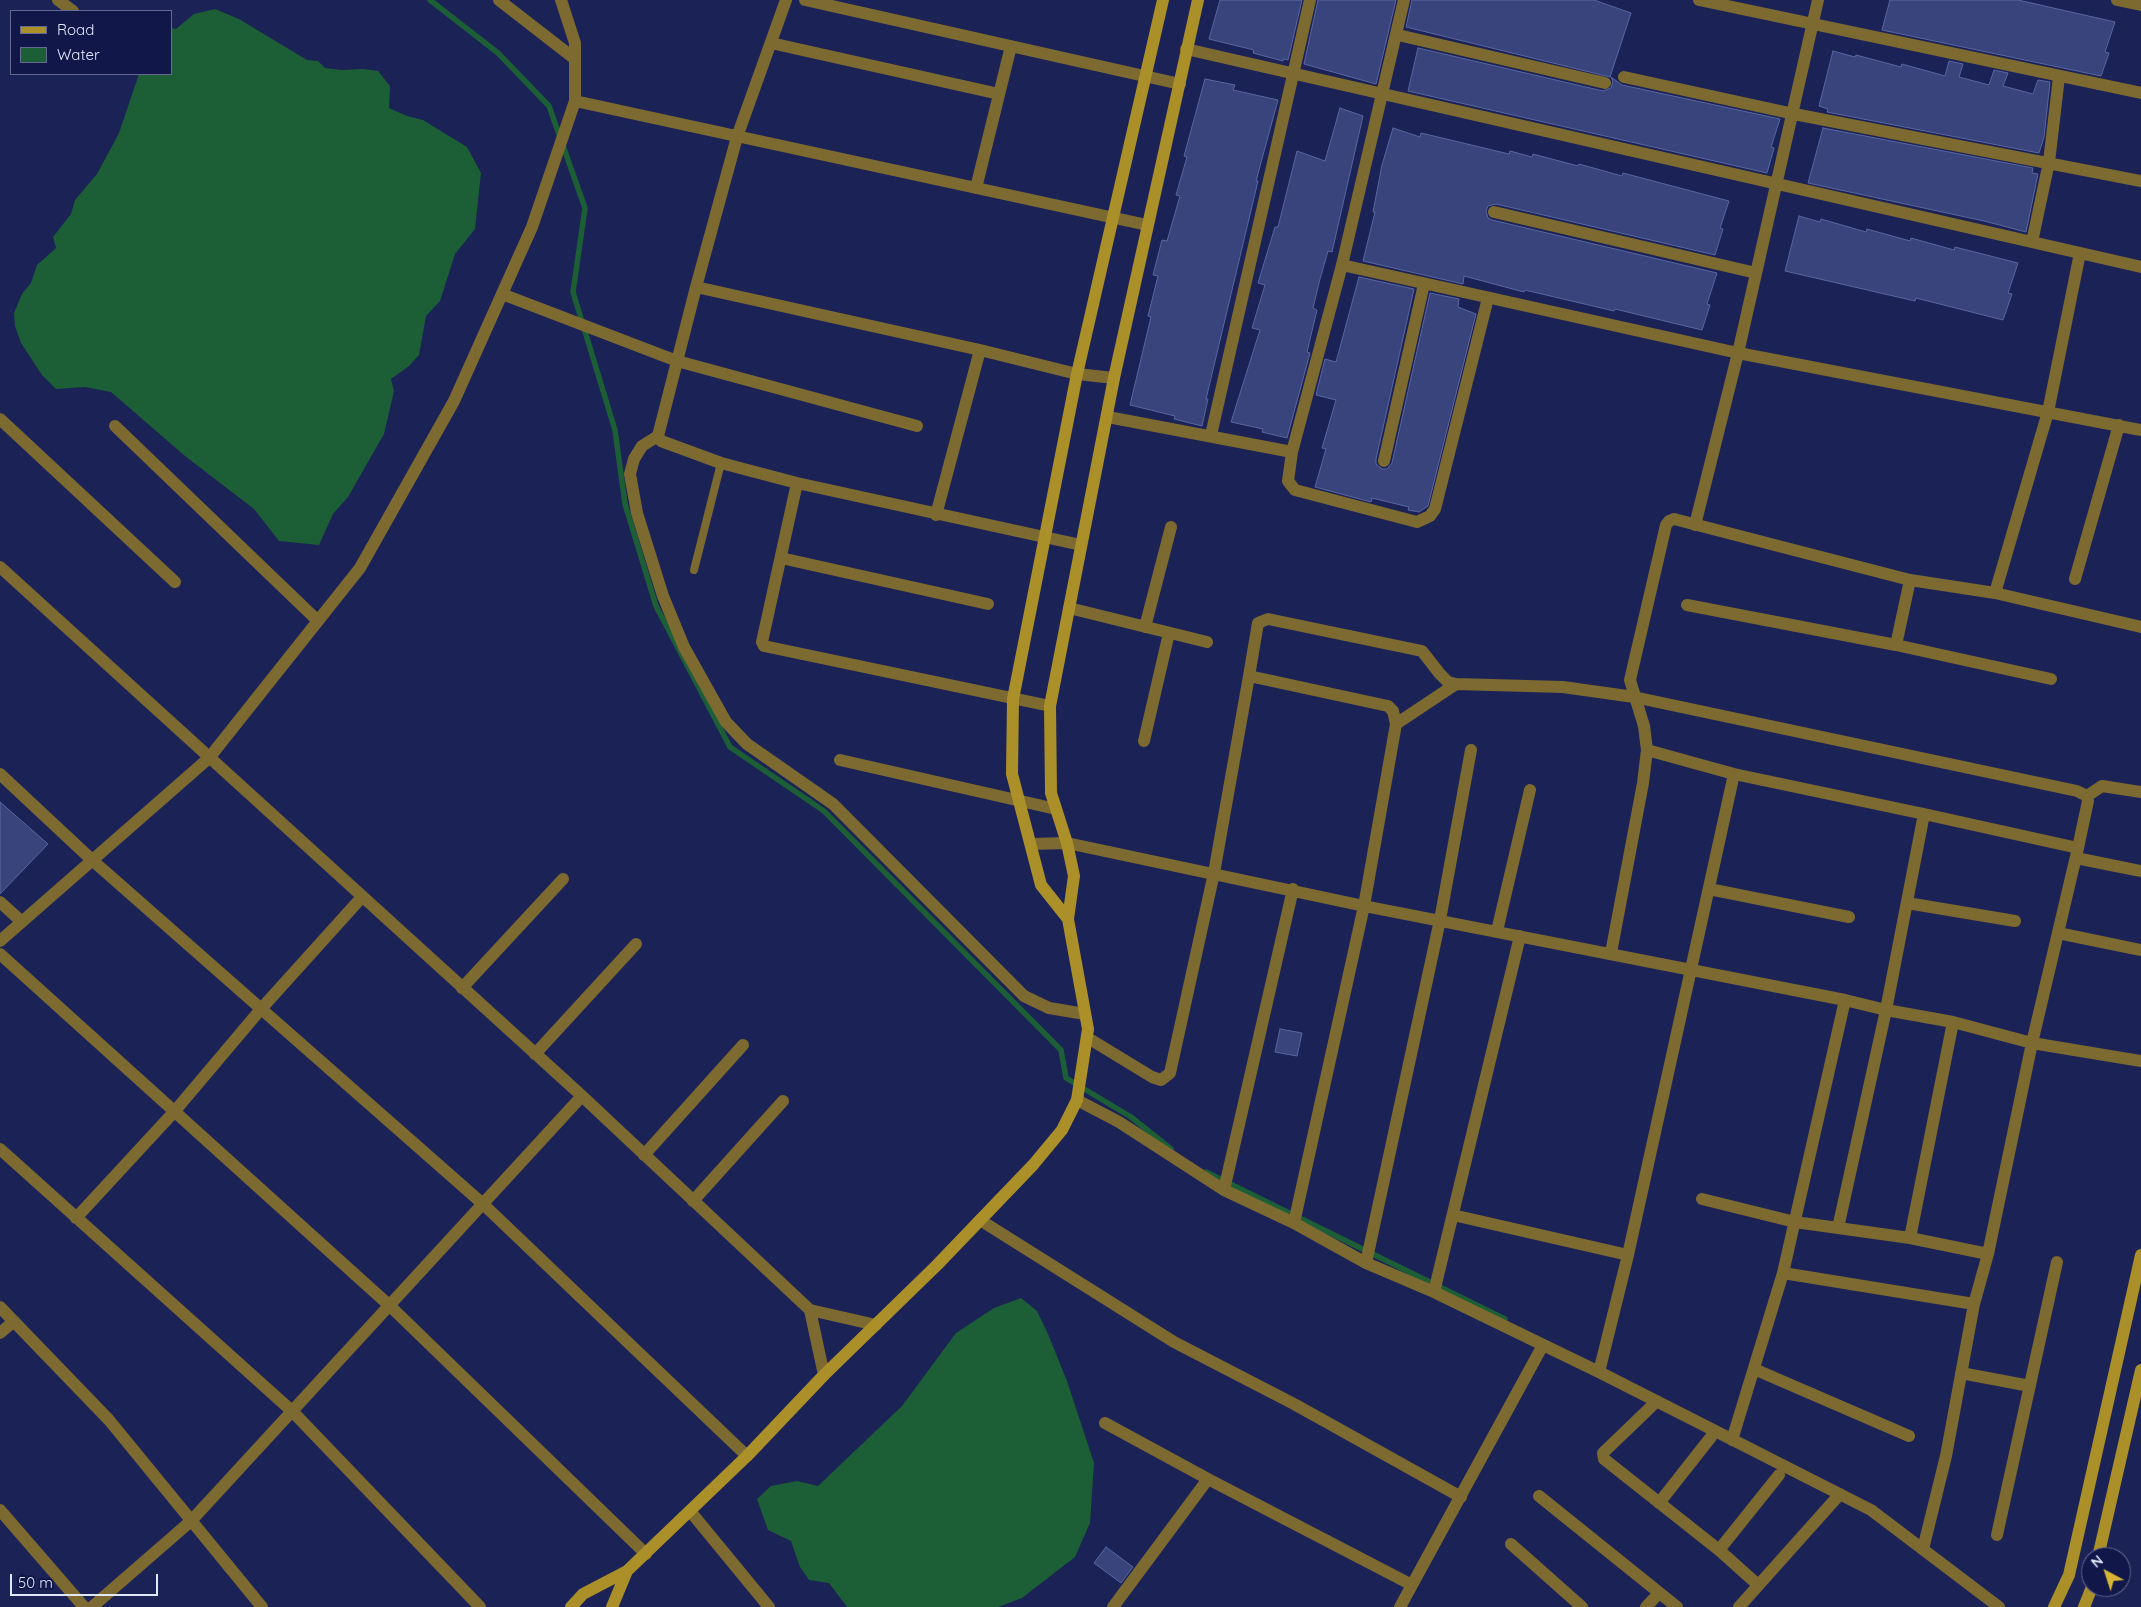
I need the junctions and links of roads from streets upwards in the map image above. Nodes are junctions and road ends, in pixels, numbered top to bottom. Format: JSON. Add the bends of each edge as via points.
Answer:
{"nodes":[{"id":1,"x":58,"y":0,"type":"edge"},
{"id":2,"x":500,"y":0,"type":"edge"},
{"id":3,"x":560,"y":0,"type":"edge"},
{"id":4,"x":786,"y":0,"type":"edge"},
{"id":5,"x":805,"y":0,"type":"edge"},
{"id":6,"x":1163,"y":0,"type":"edge"},
{"id":7,"x":1198,"y":0,"type":"edge"},
{"id":8,"x":1310,"y":0,"type":"edge"},
{"id":9,"x":1404,"y":0,"type":"edge"},
{"id":10,"x":1699,"y":0,"type":"edge"},
{"id":11,"x":1818,"y":0,"type":"edge"},
{"id":12,"x":2117,"y":0,"type":"edge"},
{"id":13,"x":2141,"y":5,"type":"edge"},
{"id":14,"x":72,"y":10,"type":"edge"},
{"id":15,"x":1813,"y":24,"type":"junction"},
{"id":16,"x":1398,"y":35,"type":"junction"},
{"id":17,"x":770,"y":43,"type":"junction"},
{"id":18,"x":1011,"y":46,"type":"junction"},
{"id":19,"x":1186,"y":49,"type":"junction"},
{"id":20,"x":575,"y":59,"type":"junction"},
{"id":21,"x":1294,"y":74,"type":"junction"},
{"id":22,"x":1145,"y":76,"type":"junction"},
{"id":23,"x":1624,"y":76,"type":"dead end"},
{"id":24,"x":2059,"y":77,"type":"junction"},
{"id":25,"x":1605,"y":83,"type":"dead end"},
{"id":26,"x":1180,"y":84,"type":"junction"},
{"id":27,"x":2141,"y":93,"type":"edge"},
{"id":28,"x":999,"y":94,"type":"junction"},
{"id":29,"x":1382,"y":94,"type":"junction"},
{"id":30,"x":575,"y":101,"type":"junction"},
{"id":31,"x":1794,"y":114,"type":"junction"},
{"id":32,"x":738,"y":137,"type":"junction"},
{"id":33,"x":2049,"y":162,"type":"junction"},
{"id":34,"x":2141,"y":180,"type":"edge"},
{"id":35,"x":1776,"y":184,"type":"junction"},
{"id":36,"x":976,"y":188,"type":"junction"},
{"id":37,"x":1494,"y":212,"type":"dead end"},
{"id":38,"x":1111,"y":217,"type":"junction"},
{"id":39,"x":1147,"y":225,"type":"junction"},
{"id":40,"x":2032,"y":242,"type":"junction"},
{"id":41,"x":2080,"y":253,"type":"junction"},
{"id":42,"x":1342,"y":264,"type":"junction"},
{"id":43,"x":2141,"y":267,"type":"edge"},
{"id":44,"x":1756,"y":273,"type":"junction"},
{"id":45,"x":1424,"y":284,"type":"junction"},
{"id":46,"x":696,"y":287,"type":"junction"},
{"id":47,"x":502,"y":294,"type":"junction"},
{"id":48,"x":1488,"y":298,"type":"junction"},
{"id":49,"x":980,"y":350,"type":"junction"},
{"id":50,"x":1738,"y":353,"type":"junction"},
{"id":51,"x":677,"y":361,"type":"junction"},
{"id":52,"x":1077,"y":374,"type":"junction"},
{"id":53,"x":1114,"y":378,"type":"junction"},
{"id":54,"x":2048,"y":412,"type":"junction"},
{"id":55,"x":1108,"y":417,"type":"junction"},
{"id":56,"x":0,"y":419,"type":"edge"},
{"id":57,"x":2119,"y":425,"type":"junction"},
{"id":58,"x":115,"y":426,"type":"dead end"},
{"id":59,"x":917,"y":426,"type":"dead end"},
{"id":60,"x":2141,"y":430,"type":"edge"},
{"id":61,"x":1210,"y":435,"type":"junction"},
{"id":62,"x":658,"y":436,"type":"junction"},
{"id":63,"x":1292,"y":452,"type":"junction"},
{"id":64,"x":1384,"y":461,"type":"dead end"},
{"id":65,"x":797,"y":483,"type":"junction"},
{"id":66,"x":936,"y":515,"type":"junction"},
{"id":67,"x":1695,"y":525,"type":"junction"},
{"id":68,"x":1171,"y":527,"type":"dead end"},
{"id":69,"x":1043,"y":538,"type":"junction"},
{"id":70,"x":1081,"y":545,"type":"junction"},
{"id":71,"x":781,"y":558,"type":"junction"},
{"id":72,"x":0,"y":567,"type":"edge"},
{"id":73,"x":2075,"y":579,"type":"dead end"},
{"id":74,"x":1910,"y":580,"type":"junction"},
{"id":75,"x":174,"y":582,"type":"dead end"},
{"id":76,"x":1995,"y":593,"type":"junction"},
{"id":77,"x":988,"y":604,"type":"dead end"},
{"id":78,"x":1688,"y":605,"type":"dead end"},
{"id":79,"x":1069,"y":608,"type":"junction"},
{"id":80,"x":318,"y":621,"type":"junction"},
{"id":81,"x":1145,"y":627,"type":"junction"},
{"id":82,"x":2141,"y":628,"type":"edge"},
{"id":83,"x":1169,"y":633,"type":"junction"},
{"id":84,"x":1207,"y":642,"type":"dead end"},
{"id":85,"x":1896,"y":645,"type":"junction"},
{"id":86,"x":1249,"y":676,"type":"junction"},
{"id":87,"x":2051,"y":679,"type":"dead end"},
{"id":88,"x":1456,"y":684,"type":"junction"},
{"id":89,"x":1634,"y":697,"type":"junction"},
{"id":90,"x":1012,"y":700,"type":"junction"},
{"id":91,"x":1050,"y":706,"type":"junction"},
{"id":92,"x":1396,"y":724,"type":"junction"},
{"id":93,"x":1144,"y":740,"type":"dead end"},
{"id":94,"x":1471,"y":750,"type":"dead end"},
{"id":95,"x":1647,"y":750,"type":"junction"},
{"id":96,"x":209,"y":758,"type":"junction"},
{"id":97,"x":840,"y":760,"type":"dead end"},
{"id":98,"x":0,"y":774,"type":"edge"},
{"id":99,"x":1734,"y":774,"type":"junction"},
{"id":100,"x":1530,"y":790,"type":"dead end"},
{"id":101,"x":2141,"y":792,"type":"edge"},
{"id":102,"x":2087,"y":796,"type":"junction"},
{"id":103,"x":1020,"y":801,"type":"junction"},
{"id":104,"x":1056,"y":809,"type":"junction"},
{"id":105,"x":1924,"y":814,"type":"junction"},
{"id":106,"x":1031,"y":844,"type":"junction"},
{"id":107,"x":1067,"y":844,"type":"junction"},
{"id":108,"x":2077,"y":853,"type":"junction"},
{"id":109,"x":92,"y":860,"type":"junction"},
{"id":110,"x":2141,"y":871,"type":"edge"},
{"id":111,"x":1214,"y":873,"type":"junction"},
{"id":112,"x":563,"y":878,"type":"dead end"},
{"id":113,"x":1293,"y":889,"type":"junction"},
{"id":114,"x":1709,"y":889,"type":"junction"},
{"id":115,"x":362,"y":897,"type":"junction"},
{"id":116,"x":0,"y":902,"type":"edge"},
{"id":117,"x":1907,"y":903,"type":"junction"},
{"id":118,"x":1364,"y":906,"type":"junction"},
{"id":119,"x":1849,"y":917,"type":"dead end"},
{"id":120,"x":1068,"y":919,"type":"junction"},
{"id":121,"x":1440,"y":920,"type":"junction"},
{"id":122,"x":2014,"y":921,"type":"dead end"},
{"id":123,"x":22,"y":922,"type":"junction"},
{"id":124,"x":1497,"y":931,"type":"junction"},
{"id":125,"x":2058,"y":933,"type":"junction"},
{"id":126,"x":1520,"y":936,"type":"junction"},
{"id":127,"x":0,"y":941,"type":"edge"},
{"id":128,"x":636,"y":944,"type":"dead end"},
{"id":129,"x":2141,"y":950,"type":"edge"},
{"id":130,"x":1610,"y":953,"type":"junction"},
{"id":131,"x":0,"y":954,"type":"edge"},
{"id":132,"x":1692,"y":968,"type":"junction"},
{"id":133,"x":462,"y":988,"type":"junction"},
{"id":134,"x":1845,"y":1000,"type":"junction"},
{"id":135,"x":261,"y":1009,"type":"junction"},
{"id":136,"x":1886,"y":1010,"type":"junction"},
{"id":137,"x":1085,"y":1014,"type":"junction"},
{"id":138,"x":1953,"y":1022,"type":"junction"},
{"id":139,"x":1088,"y":1040,"type":"junction"},
{"id":140,"x":2032,"y":1043,"type":"junction"},
{"id":141,"x":743,"y":1045,"type":"dead end"},
{"id":142,"x":535,"y":1054,"type":"junction"},
{"id":143,"x":2141,"y":1061,"type":"edge"},
{"id":144,"x":1078,"y":1095,"type":"junction"},
{"id":145,"x":582,"y":1096,"type":"junction"},
{"id":146,"x":783,"y":1101,"type":"dead end"},
{"id":147,"x":174,"y":1112,"type":"junction"},
{"id":148,"x":0,"y":1149,"type":"edge"},
{"id":149,"x":644,"y":1155,"type":"junction"},
{"id":150,"x":1224,"y":1190,"type":"junction"},
{"id":151,"x":1702,"y":1199,"type":"dead end"},
{"id":152,"x":693,"y":1201,"type":"junction"},
{"id":153,"x":483,"y":1204,"type":"junction"},
{"id":154,"x":1453,"y":1215,"type":"junction"},
{"id":155,"x":76,"y":1218,"type":"junction"},
{"id":156,"x":980,"y":1220,"type":"junction"},
{"id":157,"x":1795,"y":1222,"type":"junction"},
{"id":158,"x":1294,"y":1223,"type":"junction"},
{"id":159,"x":1838,"y":1228,"type":"junction"},
{"id":160,"x":1910,"y":1238,"type":"junction"},
{"id":161,"x":1988,"y":1254,"type":"junction"},
{"id":162,"x":1628,"y":1255,"type":"junction"},
{"id":163,"x":2141,"y":1255,"type":"edge"},
{"id":164,"x":2058,"y":1262,"type":"dead end"},
{"id":165,"x":1366,"y":1263,"type":"junction"},
{"id":166,"x":1782,"y":1273,"type":"junction"},
{"id":167,"x":1434,"y":1292,"type":"junction"},
{"id":168,"x":1974,"y":1304,"type":"junction"},
{"id":169,"x":390,"y":1306,"type":"junction"},
{"id":170,"x":0,"y":1307,"type":"edge"},
{"id":171,"x":810,"y":1310,"type":"junction"},
{"id":172,"x":13,"y":1322,"type":"junction"},
{"id":173,"x":876,"y":1325,"type":"junction"},
{"id":174,"x":0,"y":1333,"type":"edge"},
{"id":175,"x":1543,"y":1345,"type":"junction"},
{"id":176,"x":1754,"y":1370,"type":"junction"},
{"id":177,"x":2141,"y":1370,"type":"edge"},
{"id":178,"x":1599,"y":1372,"type":"junction"},
{"id":179,"x":1961,"y":1373,"type":"junction"},
{"id":180,"x":824,"y":1375,"type":"junction"},
{"id":181,"x":2030,"y":1386,"type":"junction"},
{"id":182,"x":1657,"y":1401,"type":"junction"},
{"id":183,"x":293,"y":1412,"type":"junction"},
{"id":184,"x":1105,"y":1423,"type":"dead end"},
{"id":185,"x":1909,"y":1436,"type":"dead end"},
{"id":186,"x":1711,"y":1437,"type":"dead end"},
{"id":187,"x":1732,"y":1440,"type":"junction"},
{"id":188,"x":747,"y":1456,"type":"junction"},
{"id":189,"x":1779,"y":1475,"type":"dead end"},
{"id":190,"x":1208,"y":1479,"type":"junction"},
{"id":191,"x":1840,"y":1494,"type":"junction"},
{"id":192,"x":1539,"y":1496,"type":"dead end"},
{"id":193,"x":1461,"y":1497,"type":"junction"},
{"id":194,"x":1659,"y":1503,"type":"junction"},
{"id":195,"x":0,"y":1510,"type":"edge"},
{"id":196,"x":690,"y":1511,"type":"junction"},
{"id":197,"x":191,"y":1521,"type":"junction"},
{"id":198,"x":1997,"y":1535,"type":"dead end"},
{"id":199,"x":1511,"y":1544,"type":"dead end"},
{"id":200,"x":2100,"y":1547,"type":"edge"},
{"id":201,"x":1923,"y":1549,"type":"junction"},
{"id":202,"x":1719,"y":1550,"type":"junction"},
{"id":203,"x":646,"y":1554,"type":"junction"},
{"id":204,"x":627,"y":1571,"type":"junction"},
{"id":205,"x":1757,"y":1584,"type":"junction"},
{"id":206,"x":1412,"y":1585,"type":"junction"},
{"id":207,"x":1660,"y":1593,"type":"junction"},
{"id":208,"x":84,"y":1607,"type":"edge"},
{"id":209,"x":92,"y":1607,"type":"edge"},
{"id":210,"x":262,"y":1607,"type":"edge"},
{"id":211,"x":480,"y":1607,"type":"edge"},
{"id":212,"x":571,"y":1607,"type":"edge"},
{"id":213,"x":612,"y":1607,"type":"edge"},
{"id":214,"x":769,"y":1607,"type":"edge"},
{"id":215,"x":1112,"y":1607,"type":"edge"},
{"id":216,"x":1400,"y":1607,"type":"edge"},
{"id":217,"x":1582,"y":1607,"type":"edge"},
{"id":218,"x":1646,"y":1607,"type":"edge"},
{"id":219,"x":1678,"y":1607,"type":"edge"},
{"id":220,"x":1739,"y":1607,"type":"edge"},
{"id":221,"x":2000,"y":1607,"type":"edge"},
{"id":222,"x":2054,"y":1607,"type":"edge"}],
"edges":[{"from":1,"to":14,"type":"street"},
{"from":2,"to":20,"type":"street"},
{"from":3,"to":20,"type":"street","via":[[575,43]]},
{"from":4,"to":17,"type":"street"},
{"from":5,"to":18,"type":"street"},
{"from":6,"to":22,"type":"street"},
{"from":7,"to":19,"type":"street"},
{"from":8,"to":21,"type":"street"},
{"from":9,"to":16,"type":"street"},
{"from":10,"to":15,"type":"street"},
{"from":11,"to":15,"type":"street"},
{"from":12,"to":13,"type":"street"},
{"from":15,"to":24,"type":"street"},
{"from":15,"to":31,"type":"street"},
{"from":16,"to":25,"type":"street"},
{"from":16,"to":29,"type":"street"},
{"from":17,"to":28,"type":"street"},
{"from":17,"to":32,"type":"street"},
{"from":18,"to":22,"type":"street"},
{"from":18,"to":28,"type":"street"},
{"from":19,"to":21,"type":"street"},
{"from":19,"to":26,"type":"street"},
{"from":20,"to":30,"type":"street"},
{"from":21,"to":29,"type":"street"},
{"from":21,"to":61,"type":"street"},
{"from":22,"to":26,"type":"street"},
{"from":22,"to":38,"type":"street"},
{"from":23,"to":31,"type":"street"},
{"from":24,"to":27,"type":"street"},
{"from":24,"to":33,"type":"street"},
{"from":26,"to":39,"type":"street"},
{"from":28,"to":36,"type":"street"},
{"from":29,"to":35,"type":"street"},
{"from":29,"to":42,"type":"street"},
{"from":30,"to":32,"type":"street"},
{"from":30,"to":47,"type":"street","via":[[532,227]]},
{"from":31,"to":33,"type":"street"},
{"from":31,"to":35,"type":"street"},
{"from":32,"to":36,"type":"street"},
{"from":32,"to":46,"type":"street"},
{"from":33,"to":34,"type":"street"},
{"from":33,"to":40,"type":"street"},
{"from":35,"to":40,"type":"street"},
{"from":35,"to":44,"type":"street"},
{"from":36,"to":38,"type":"street"},
{"from":37,"to":44,"type":"street"},
{"from":38,"to":39,"type":"street"},
{"from":38,"to":52,"type":"street"},
{"from":39,"to":53,"type":"street"},
{"from":40,"to":41,"type":"street"},
{"from":41,"to":43,"type":"street"},
{"from":41,"to":54,"type":"street"},
{"from":42,"to":45,"type":"street"},
{"from":42,"to":63,"type":"street"},
{"from":44,"to":50,"type":"street"},
{"from":45,"to":48,"type":"street"},
{"from":45,"to":64,"type":"street"},
{"from":46,"to":49,"type":"street"},
{"from":46,"to":51,"type":"street"},
{"from":47,"to":51,"type":"street"},
{"from":47,"to":80,"type":"street","via":[[454,401],[360,568]]},
{"from":48,"to":50,"type":"street"},
{"from":48,"to":63,"type":"street","via":[[1435,508],[1430,516],[1417,522],[1295,490],[1288,481]]},
{"from":49,"to":52,"type":"street"},
{"from":49,"to":66,"type":"street"},
{"from":50,"to":54,"type":"street"},
{"from":50,"to":67,"type":"street"},
{"from":51,"to":59,"type":"street"},
{"from":51,"to":62,"type":"street"},
{"from":52,"to":53,"type":"street"},
{"from":52,"to":69,"type":"street"},
{"from":53,"to":55,"type":"street"},
{"from":54,"to":57,"type":"street"},
{"from":54,"to":76,"type":"street"},
{"from":55,"to":61,"type":"street"},
{"from":55,"to":70,"type":"street"},
{"from":56,"to":75,"type":"street"},
{"from":57,"to":60,"type":"street"},
{"from":57,"to":73,"type":"street"},
{"from":58,"to":80,"type":"street"},
{"from":61,"to":63,"type":"street"},
{"from":62,"to":65,"type":"street","via":[[664,444]]},
{"from":62,"to":137,"type":"street","via":[[642,446],[634,459],[630,474],[637,513],[663,596],[684,646],[726,722],[747,744],[833,804],[1024,996],[1049,1008]]},
{"from":65,"to":66,"type":"street"},
{"from":65,"to":71,"type":"street"},
{"from":66,"to":69,"type":"street"},
{"from":67,"to":74,"type":"street"},
{"from":67,"to":89,"type":"street","via":[[1674,519],[1666,525],[1630,680]]},
{"from":68,"to":81,"type":"street"},
{"from":69,"to":70,"type":"street"},
{"from":69,"to":90,"type":"street"},
{"from":70,"to":79,"type":"street"},
{"from":71,"to":77,"type":"street"},
{"from":71,"to":90,"type":"street","via":[[762,642],[764,646]]},
{"from":72,"to":96,"type":"street"},
{"from":74,"to":76,"type":"street"},
{"from":74,"to":85,"type":"street"},
{"from":76,"to":82,"type":"street"},
{"from":78,"to":85,"type":"street"},
{"from":79,"to":81,"type":"street"},
{"from":79,"to":91,"type":"street"},
{"from":80,"to":96,"type":"street"},
{"from":81,"to":83,"type":"street"},
{"from":83,"to":84,"type":"street"},
{"from":83,"to":93,"type":"street"},
{"from":85,"to":87,"type":"street"},
{"from":86,"to":88,"type":"street","via":[[1258,623],[1268,619],[1422,651],[1448,682]]},
{"from":86,"to":92,"type":"street","via":[[1379,703],[1393,711]]},
{"from":86,"to":111,"type":"street"},
{"from":88,"to":89,"type":"street","via":[[1563,687]]},
{"from":88,"to":92,"type":"street"},
{"from":89,"to":95,"type":"street","via":[[1644,726]]},
{"from":89,"to":102,"type":"street","via":[[2076,791]]},
{"from":90,"to":91,"type":"street"},
{"from":90,"to":103,"type":"street","via":[[1012,774]]},
{"from":91,"to":104,"type":"street","via":[[1051,793]]},
{"from":92,"to":118,"type":"street"},
{"from":94,"to":121,"type":"street"},
{"from":95,"to":99,"type":"street"},
{"from":95,"to":130,"type":"street"},
{"from":96,"to":109,"type":"street"},
{"from":96,"to":115,"type":"street"},
{"from":97,"to":103,"type":"street"},
{"from":98,"to":109,"type":"street"},
{"from":99,"to":105,"type":"street"},
{"from":99,"to":114,"type":"street"},
{"from":100,"to":124,"type":"street"},
{"from":101,"to":102,"type":"street","via":[[2102,786]]},
{"from":102,"to":108,"type":"street"},
{"from":103,"to":104,"type":"street"},
{"from":103,"to":106,"type":"street"},
{"from":104,"to":107,"type":"street"},
{"from":105,"to":108,"type":"street"},
{"from":105,"to":117,"type":"street"},
{"from":106,"to":107,"type":"street"},
{"from":106,"to":120,"type":"street","via":[[1041,885]]},
{"from":107,"to":111,"type":"street"},
{"from":107,"to":120,"type":"street","via":[[1074,876]]},
{"from":108,"to":110,"type":"street"},
{"from":108,"to":125,"type":"street"},
{"from":109,"to":123,"type":"street"},
{"from":109,"to":135,"type":"street"},
{"from":111,"to":113,"type":"street"},
{"from":111,"to":139,"type":"street","via":[[1170,1073],[1161,1080],[1152,1077]]},
{"from":112,"to":133,"type":"street"},
{"from":113,"to":118,"type":"street"},
{"from":113,"to":150,"type":"street"},
{"from":114,"to":119,"type":"street"},
{"from":114,"to":132,"type":"street"},
{"from":115,"to":133,"type":"street"},
{"from":115,"to":135,"type":"street"},
{"from":116,"to":123,"type":"street"},
{"from":117,"to":122,"type":"street"},
{"from":117,"to":136,"type":"street"},
{"from":118,"to":121,"type":"street"},
{"from":118,"to":158,"type":"street"},
{"from":120,"to":137,"type":"street"},
{"from":121,"to":124,"type":"street"},
{"from":121,"to":165,"type":"street"},
{"from":123,"to":127,"type":"street"},
{"from":124,"to":126,"type":"street"},
{"from":125,"to":129,"type":"street"},
{"from":125,"to":140,"type":"street"},
{"from":126,"to":130,"type":"street"},
{"from":126,"to":154,"type":"street"},
{"from":128,"to":142,"type":"street"},
{"from":130,"to":132,"type":"street"},
{"from":131,"to":147,"type":"street"},
{"from":132,"to":134,"type":"street"},
{"from":132,"to":162,"type":"street"},
{"from":133,"to":142,"type":"street"},
{"from":134,"to":136,"type":"street"},
{"from":134,"to":157,"type":"street"},
{"from":135,"to":147,"type":"street"},
{"from":135,"to":153,"type":"street"},
{"from":136,"to":138,"type":"street"},
{"from":136,"to":159,"type":"street"},
{"from":137,"to":139,"type":"street"},
{"from":138,"to":140,"type":"street"},
{"from":138,"to":160,"type":"street"},
{"from":139,"to":144,"type":"street"},
{"from":140,"to":143,"type":"street"},
{"from":140,"to":161,"type":"street"},
{"from":141,"to":149,"type":"street"},
{"from":142,"to":145,"type":"street"},
{"from":144,"to":150,"type":"street"},
{"from":144,"to":156,"type":"street","via":[[1062,1130]]},
{"from":145,"to":149,"type":"street"},
{"from":145,"to":153,"type":"street"},
{"from":146,"to":152,"type":"street"},
{"from":147,"to":155,"type":"street"},
{"from":147,"to":169,"type":"street"},
{"from":148,"to":155,"type":"street"},
{"from":149,"to":152,"type":"street"},
{"from":150,"to":158,"type":"street"},
{"from":151,"to":157,"type":"street"},
{"from":152,"to":171,"type":"street"},
{"from":153,"to":169,"type":"street"},
{"from":153,"to":188,"type":"street"},
{"from":154,"to":162,"type":"street"},
{"from":154,"to":167,"type":"street"},
{"from":155,"to":183,"type":"street"},
{"from":156,"to":173,"type":"street"},
{"from":156,"to":193,"type":"street","via":[[1174,1342]]},
{"from":157,"to":159,"type":"street"},
{"from":157,"to":166,"type":"street"},
{"from":158,"to":165,"type":"street"},
{"from":159,"to":160,"type":"street"},
{"from":160,"to":161,"type":"street"},
{"from":161,"to":168,"type":"street"},
{"from":162,"to":178,"type":"street"},
{"from":163,"to":222,"type":"street","via":[[2069,1575]]},
{"from":164,"to":181,"type":"street"},
{"from":165,"to":167,"type":"street"},
{"from":166,"to":168,"type":"street"},
{"from":166,"to":176,"type":"street"},
{"from":167,"to":175,"type":"street"},
{"from":168,"to":179,"type":"street"},
{"from":169,"to":183,"type":"street"},
{"from":169,"to":203,"type":"street"},
{"from":170,"to":172,"type":"street"},
{"from":171,"to":173,"type":"street"},
{"from":171,"to":180,"type":"street"},
{"from":172,"to":174,"type":"street"},
{"from":172,"to":197,"type":"street","via":[[109,1420]]},
{"from":173,"to":180,"type":"street"},
{"from":175,"to":178,"type":"street"},
{"from":175,"to":193,"type":"street"},
{"from":176,"to":185,"type":"street"},
{"from":176,"to":187,"type":"street"},
{"from":177,"to":200,"type":"street"},
{"from":178,"to":182,"type":"street"},
{"from":179,"to":181,"type":"street"},
{"from":179,"to":201,"type":"street","via":[[1946,1456]]},
{"from":180,"to":188,"type":"street"},
{"from":181,"to":198,"type":"street"},
{"from":182,"to":187,"type":"street"},
{"from":182,"to":194,"type":"street","via":[[1602,1456]]},
{"from":183,"to":197,"type":"street"},
{"from":183,"to":211,"type":"street"},
{"from":184,"to":190,"type":"street"},
{"from":186,"to":194,"type":"street"},
{"from":187,"to":191,"type":"street"},
{"from":188,"to":196,"type":"street"},
{"from":189,"to":202,"type":"street"},
{"from":190,"to":206,"type":"street"},
{"from":190,"to":215,"type":"street"},
{"from":191,"to":201,"type":"street","via":[[1871,1510]]},
{"from":191,"to":205,"type":"street"},
{"from":192,"to":207,"type":"street"},
{"from":193,"to":206,"type":"street"},
{"from":194,"to":202,"type":"street"},
{"from":195,"to":208,"type":"street"},
{"from":196,"to":203,"type":"street"},
{"from":196,"to":214,"type":"street"},
{"from":197,"to":209,"type":"street"},
{"from":197,"to":210,"type":"street"},
{"from":199,"to":217,"type":"street"},
{"from":201,"to":221,"type":"street"},
{"from":202,"to":205,"type":"street"},
{"from":203,"to":204,"type":"street"},
{"from":204,"to":212,"type":"street","via":[[583,1594]]},
{"from":204,"to":213,"type":"street"},
{"from":205,"to":220,"type":"street"},
{"from":206,"to":216,"type":"street"},
{"from":207,"to":218,"type":"street"},
{"from":207,"to":219,"type":"street"}]}
